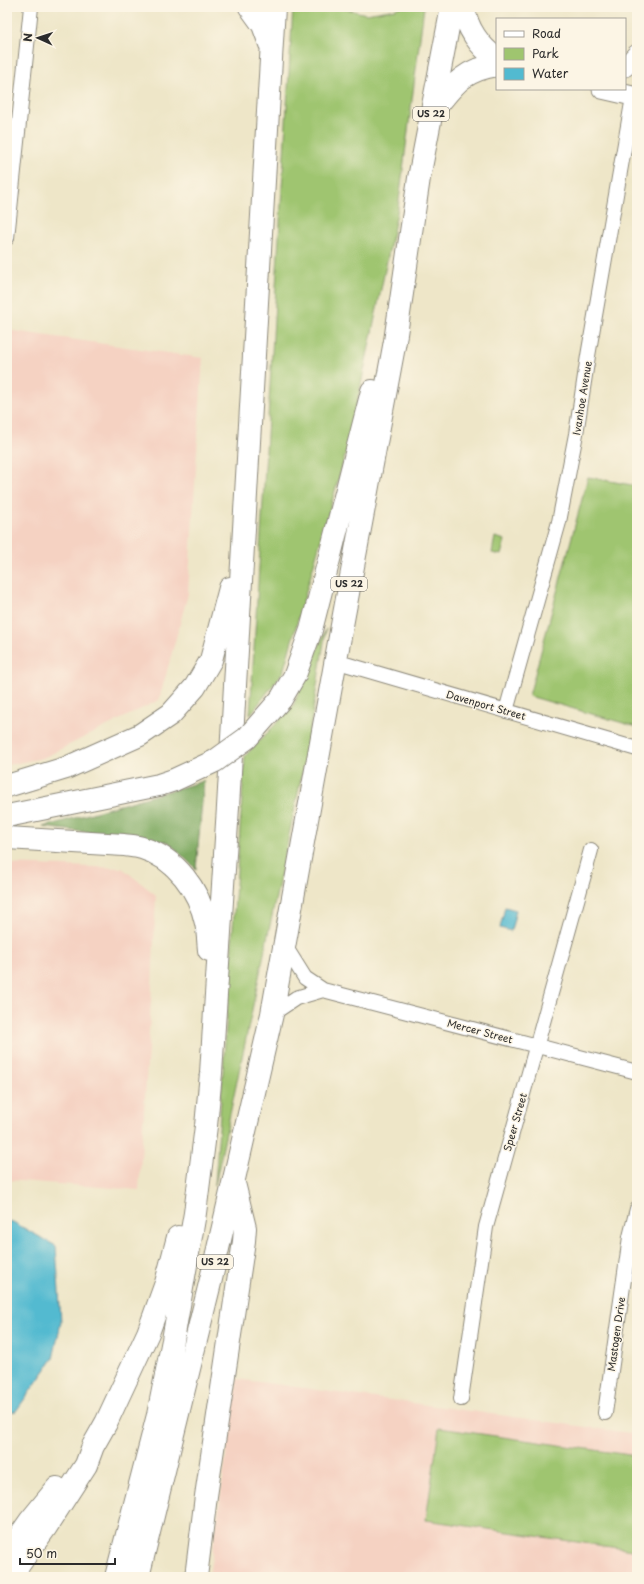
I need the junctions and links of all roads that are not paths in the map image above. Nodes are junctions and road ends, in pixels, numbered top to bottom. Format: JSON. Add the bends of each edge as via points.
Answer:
{"nodes":[{"id":1,"x":30,"y":7,"type":"edge"},
{"id":2,"x":250,"y":7,"type":"edge"},
{"id":3,"x":274,"y":7,"type":"edge"},
{"id":4,"x":452,"y":7,"type":"edge"},
{"id":5,"x":464,"y":7,"type":"edge"},
{"id":6,"x":271,"y":49,"type":"junction"},
{"id":7,"x":637,"y":54,"type":"edge"},
{"id":8,"x":496,"y":58,"type":"edge"},
{"id":9,"x":496,"y":65,"type":"edge"},
{"id":10,"x":626,"y":67,"type":"edge"},
{"id":11,"x":613,"y":90,"type":"edge"},
{"id":12,"x":636,"y":92,"type":"edge"},
{"id":13,"x":431,"y":113,"type":"junction"},
{"id":14,"x":412,"y":222,"type":"junction"},
{"id":15,"x":7,"y":238,"type":"edge"},
{"id":16,"x":243,"y":531,"type":"junction"},
{"id":17,"x":336,"y":661,"type":"junction"},
{"id":18,"x":506,"y":711,"type":"junction"},
{"id":19,"x":637,"y":750,"type":"edge"},
{"id":20,"x":7,"y":786,"type":"edge"},
{"id":21,"x":7,"y":816,"type":"edge"},
{"id":22,"x":7,"y":838,"type":"edge"},
{"id":23,"x":592,"y":850,"type":"dead end"},
{"id":24,"x":285,"y":946,"type":"junction"},
{"id":25,"x":323,"y":990,"type":"junction"},
{"id":26,"x":216,"y":1000,"type":"junction"},
{"id":27,"x":272,"y":1014,"type":"junction"},
{"id":28,"x":536,"y":1046,"type":"junction"},
{"id":29,"x":637,"y":1072,"type":"edge"},
{"id":30,"x":234,"y":1182,"type":"junction"},
{"id":31,"x":637,"y":1209,"type":"edge"},
{"id":32,"x":195,"y":1213,"type":"junction"},
{"id":33,"x":461,"y":1399,"type":"dead end"},
{"id":34,"x":605,"y":1413,"type":"dead end"},
{"id":35,"x":92,"y":1446,"type":"junction"},
{"id":36,"x":7,"y":1554,"type":"edge"},
{"id":37,"x":10,"y":1577,"type":"edge"},
{"id":38,"x":116,"y":1577,"type":"edge"},
{"id":39,"x":138,"y":1577,"type":"edge"},
{"id":40,"x":196,"y":1577,"type":"edge"}],
"edges":[{"from":1,"to":15,"type":"street"},
{"from":2,"to":6,"type":"highway","via":[[263,25]]},
{"from":3,"to":6,"type":"highway","number":"US 22"},
{"from":4,"to":13,"type":"highway","number":"US 22"},
{"from":5,"to":8,"type":"highway","via":[[468,24],[474,34]]},
{"from":6,"to":16,"type":"highway","number":"US 22"},
{"from":7,"to":10,"type":"street"},
{"from":9,"to":13,"type":"highway","via":[[471,72],[460,80]]},
{"from":11,"to":12,"type":"street"},
{"from":12,"to":18,"type":"street","name":"Ivanhoe Avenue","via":[[560,522]]},
{"from":13,"to":14,"type":"highway","number":"US 22"},
{"from":14,"to":17,"type":"highway","number":"US 22","via":[[395,341]]},
{"from":14,"to":21,"type":"highway","bridge":true,"via":[[380,360],[311,630],[295,675],[281,699],[247,738],[215,761],[174,780]]},
{"from":16,"to":20,"type":"highway","via":[[211,660],[195,687],[171,714],[140,735],[73,765]]},
{"from":16,"to":26,"type":"highway","number":"US 22"},
{"from":17,"to":18,"type":"street","name":"Davenport Street"},
{"from":17,"to":24,"type":"highway","number":"US 22"},
{"from":18,"to":19,"type":"street","name":"Davenport Street"},
{"from":22,"to":26,"type":"highway","via":[[124,845],[143,848],[161,856],[188,881],[198,897],[206,923]]},
{"from":23,"to":28,"type":"street","name":"Speer Street"},
{"from":24,"to":25,"type":"street","name":"Mercer Street","via":[[305,978]]},
{"from":24,"to":27,"type":"highway","number":"US 22"},
{"from":25,"to":27,"type":"street","via":[[296,998]]},
{"from":25,"to":28,"type":"street","name":"Mercer Street"},
{"from":26,"to":32,"type":"highway","number":"US 22","via":[[211,1073]]},
{"from":27,"to":30,"type":"highway","number":"US 22"},
{"from":28,"to":29,"type":"street","name":"Mercer Street"},
{"from":28,"to":33,"type":"street","name":"Speer Street","via":[[486,1226]]},
{"from":30,"to":39,"type":"highway","number":"US 22"},
{"from":30,"to":40,"type":"highway","via":[[245,1228],[244,1241]]},
{"from":31,"to":34,"type":"street","name":"Mastogen Drive","via":[[630,1237]]},
{"from":32,"to":35,"type":"highway","via":[[176,1240],[166,1283],[148,1333],[110,1416]]},
{"from":32,"to":38,"type":"highway","number":"US 22","via":[[158,1415]]},
{"from":35,"to":36,"type":"highway","via":[[35,1515]]},
{"from":35,"to":37,"type":"highway","via":[[86,1464],[70,1490]]}]}
